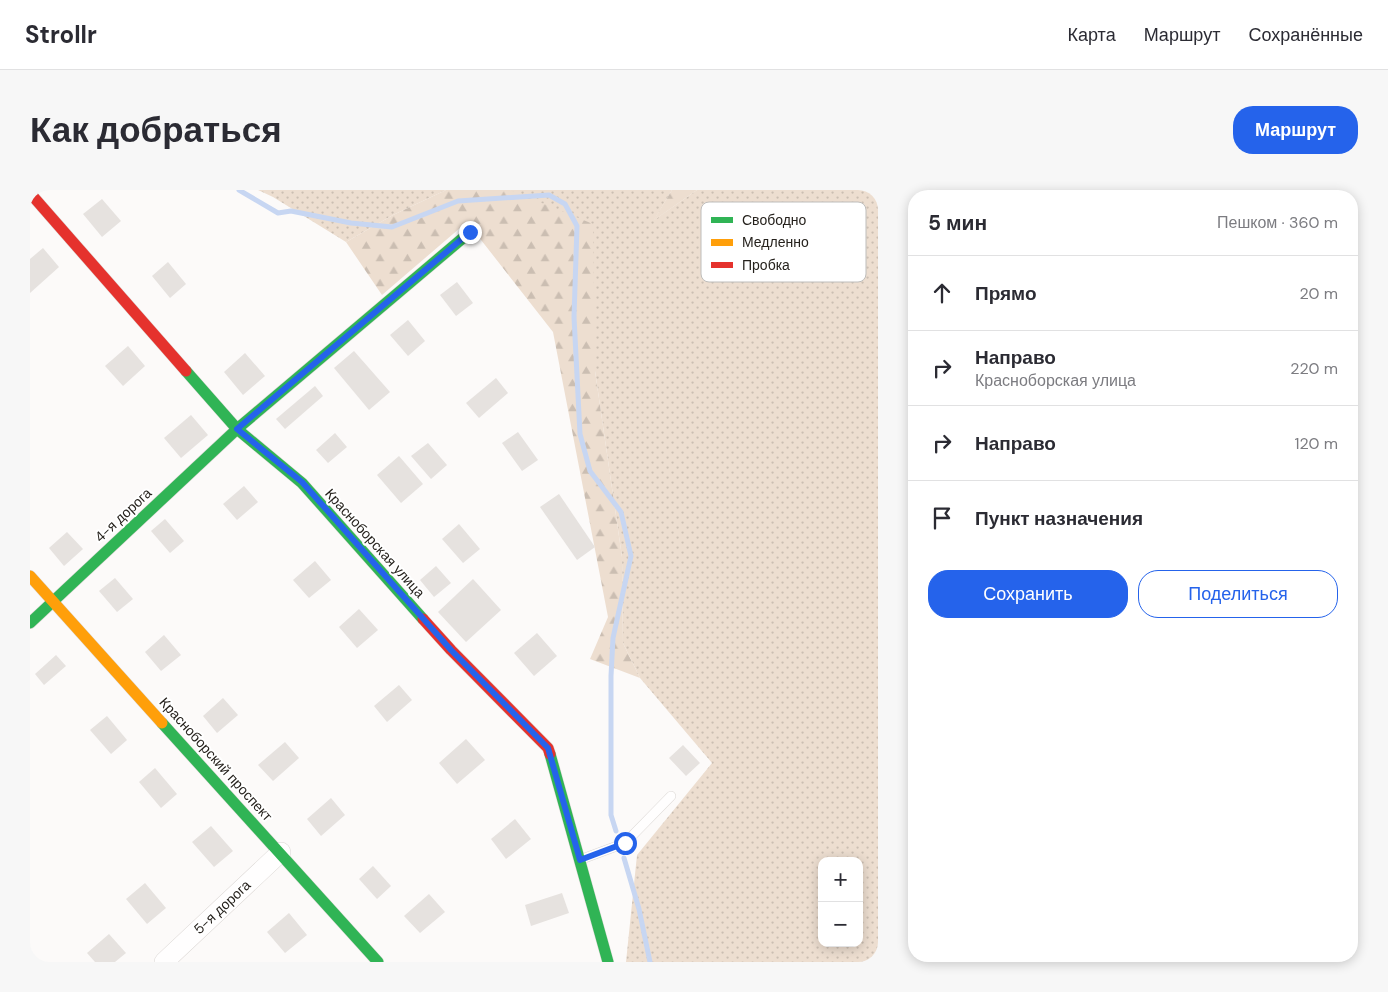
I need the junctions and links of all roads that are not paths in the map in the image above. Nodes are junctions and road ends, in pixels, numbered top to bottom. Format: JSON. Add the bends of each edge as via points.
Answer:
{"nodes":[{"id":1,"x":30,"y":193,"type":"edge"},
{"id":2,"x":470,"y":232,"type":"dead end"},
{"id":3,"x":237,"y":429,"type":"junction"},
{"id":4,"x":30,"y":576,"type":"edge"},
{"id":5,"x":53,"y":601,"type":"junction"},
{"id":6,"x":30,"y":623,"type":"edge"},
{"id":7,"x":672,"y":796,"type":"dead end"},
{"id":8,"x":280,"y":852,"type":"junction"},
{"id":9,"x":580,"y":860,"type":"junction"},
{"id":10,"x":164,"y":962,"type":"edge"},
{"id":11,"x":378,"y":962,"type":"edge"},
{"id":12,"x":608,"y":962,"type":"edge"}],
"edges":[{"from":1,"to":3,"type":"street","name":"Красноборская улица"},
{"from":2,"to":3,"type":"street","name":"4-я дорога"},
{"from":3,"to":5,"type":"street","name":"4-я дорога"},
{"from":3,"to":9,"type":"street","name":"Красноборская улица","via":[[302,482],[451,650],[548,748]]},
{"from":4,"to":5,"type":"street","name":"Красноборский проспект"},
{"from":5,"to":6,"type":"street","name":"4-я дорога"},
{"from":5,"to":8,"type":"street","name":"Красноборский проспект"},
{"from":7,"to":9,"type":"lane","via":[[625,843]]},
{"from":8,"to":10,"type":"street","name":"5-я дорога"},
{"from":8,"to":11,"type":"street","name":"Красноборский проспект"},
{"from":9,"to":12,"type":"street","name":"Красноборская улица"}]}
